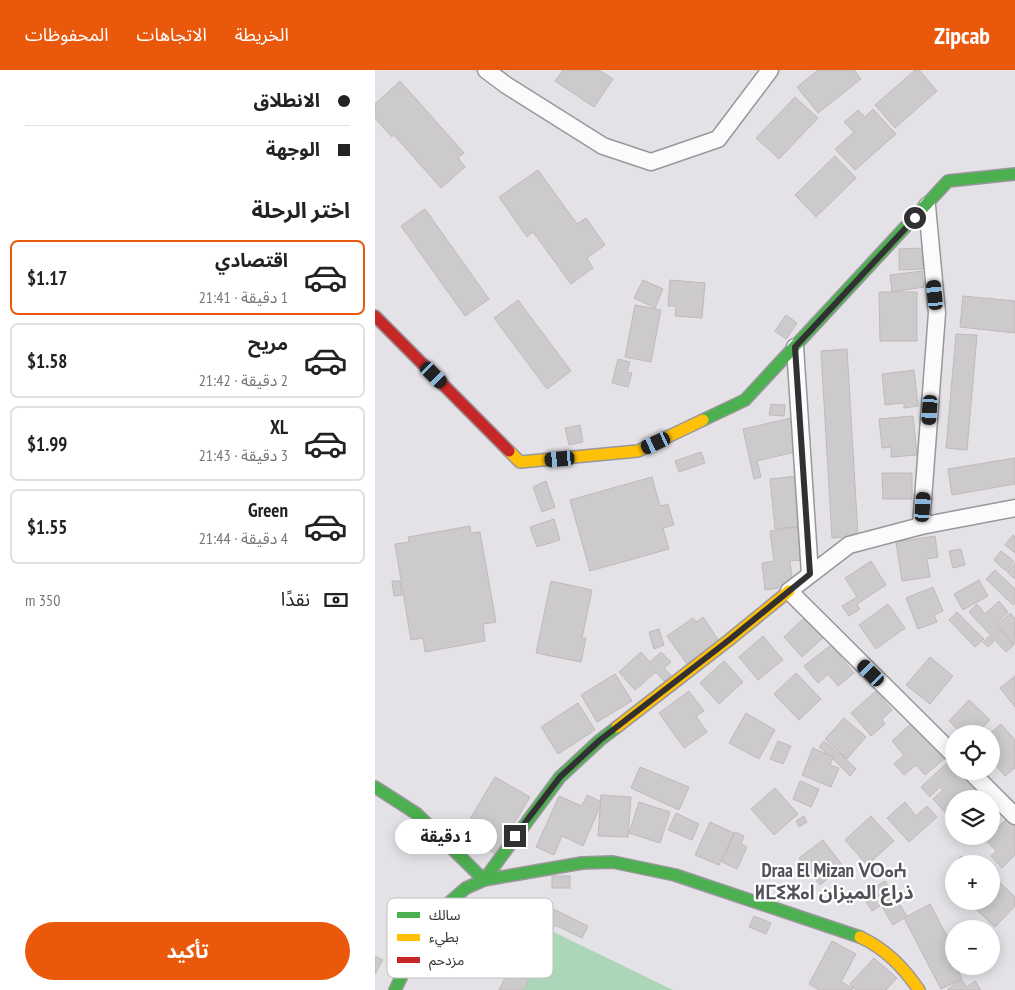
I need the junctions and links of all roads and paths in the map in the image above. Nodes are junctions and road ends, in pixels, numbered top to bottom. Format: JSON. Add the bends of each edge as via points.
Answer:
{"nodes":[{"id":1,"x":486,"y":70,"type":"edge"},
{"id":2,"x":770,"y":70,"type":"edge"},
{"id":3,"x":1015,"y":174,"type":"edge"},
{"id":4,"x":927,"y":206,"type":"junction"},
{"id":5,"x":375,"y":316,"type":"edge"},
{"id":6,"x":795,"y":347,"type":"junction"},
{"id":7,"x":1015,"y":508,"type":"edge"},
{"id":8,"x":921,"y":526,"type":"junction"},
{"id":9,"x":810,"y":574,"type":"junction"},
{"id":10,"x":789,"y":591,"type":"junction"},
{"id":11,"x":945,"y":746,"type":"edge"},
{"id":12,"x":979,"y":780,"type":"edge"},
{"id":13,"x":375,"y":787,"type":"edge"},
{"id":14,"x":1015,"y":816,"type":"edge"},
{"id":15,"x":484,"y":880,"type":"junction"},
{"id":16,"x":453,"y":898,"type":"edge"},
{"id":17,"x":401,"y":978,"type":"edge"},
{"id":18,"x":395,"y":990,"type":"edge"},
{"id":19,"x":919,"y":990,"type":"edge"}],
"edges":[{"from":1,"to":2,"type":"street","via":[[603,146],[651,162],[718,139]]},
{"from":3,"to":4,"type":"street","via":[[948,182]]},
{"from":4,"to":6,"type":"street"},
{"from":4,"to":8,"type":"street","via":[[937,313]]},
{"from":5,"to":6,"type":"street","via":[[521,462],[638,451],[745,400]]},
{"from":6,"to":9,"type":"street"},
{"from":7,"to":8,"type":"street"},
{"from":8,"to":9,"type":"street","via":[[849,545]]},
{"from":9,"to":10,"type":"street"},
{"from":10,"to":11,"type":"street"},
{"from":10,"to":15,"type":"street","via":[[600,740],[560,777]]},
{"from":12,"to":14,"type":"street"},
{"from":13,"to":15,"type":"street","via":[[417,814]]},
{"from":15,"to":16,"type":"street"},
{"from":15,"to":19,"type":"street","via":[[582,863],[613,862],[675,875],[879,945],[895,958]]},
{"from":17,"to":18,"type":"street"}]}
